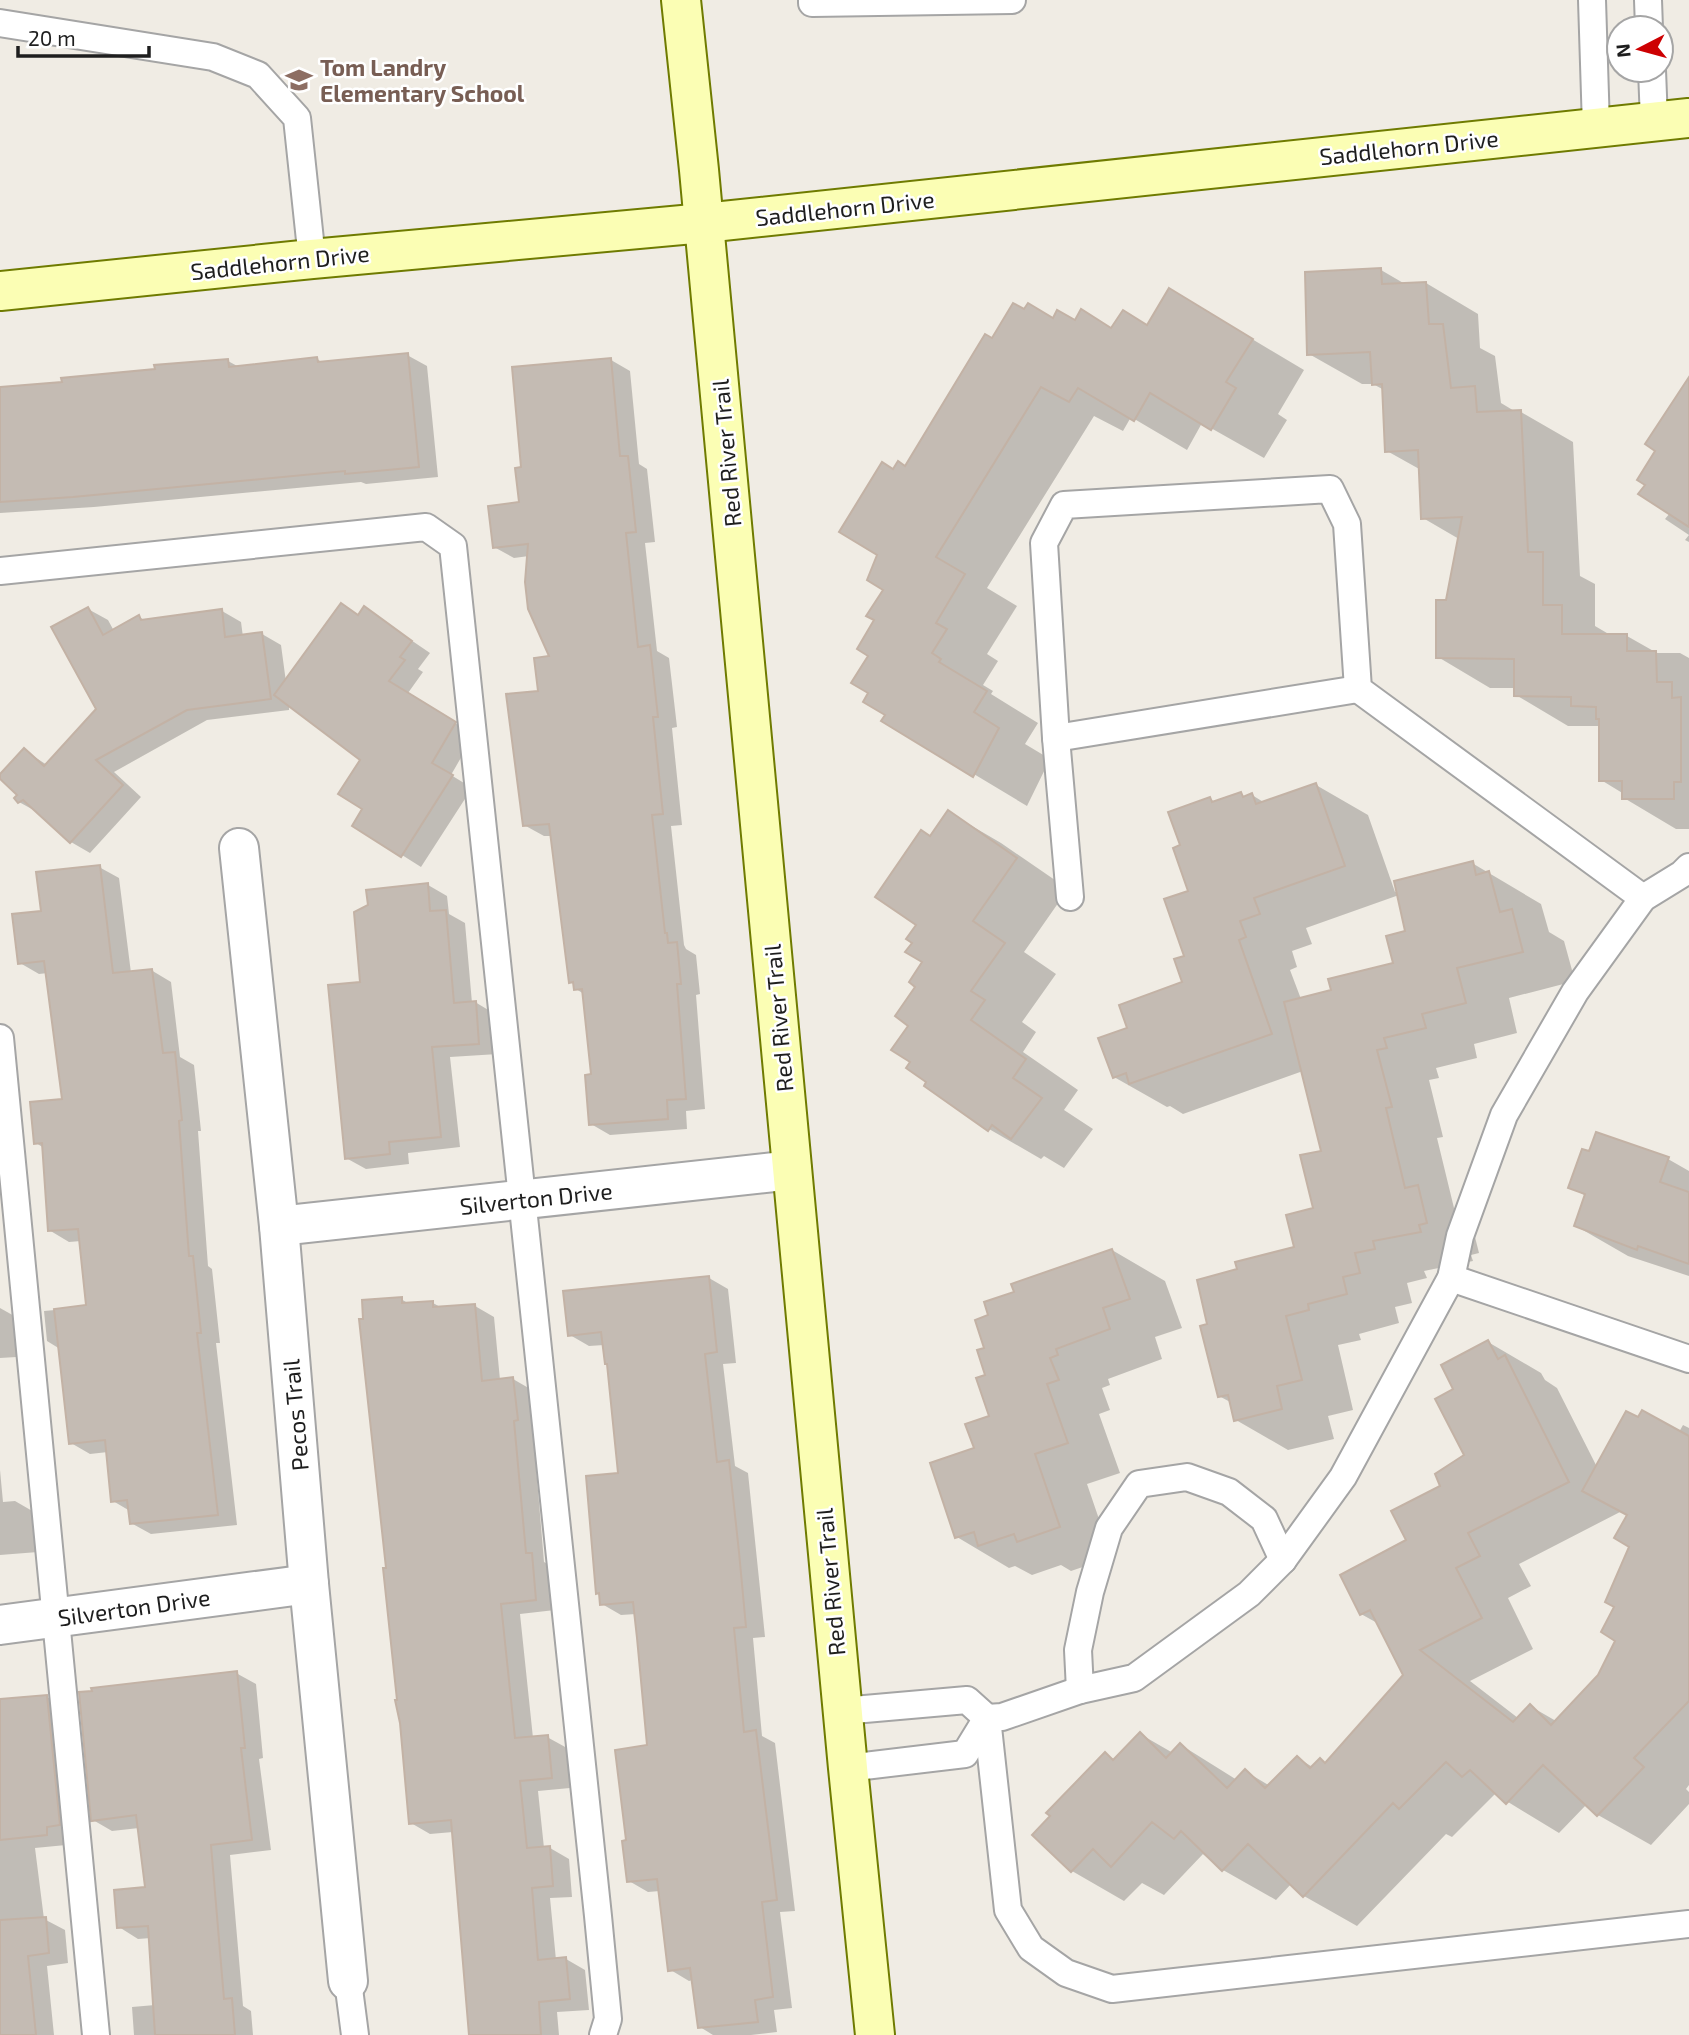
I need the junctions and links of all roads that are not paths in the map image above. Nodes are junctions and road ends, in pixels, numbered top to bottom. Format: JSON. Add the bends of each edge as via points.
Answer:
{"nodes":[{"id":1,"x":681,"y":0,"type":"edge"},
{"id":2,"x":812,"y":0,"type":"edge"},
{"id":3,"x":1012,"y":0,"type":"edge"},
{"id":4,"x":1592,"y":0,"type":"edge"},
{"id":5,"x":0,"y":23,"type":"edge"},
{"id":6,"x":1657,"y":84,"type":"edge"},
{"id":7,"x":1671,"y":120,"type":"edge"},
{"id":8,"x":1596,"y":127,"type":"junction"},
{"id":9,"x":704,"y":223,"type":"junction"},
{"id":10,"x":312,"y":259,"type":"junction"},
{"id":11,"x":0,"y":291,"type":"edge"},
{"id":12,"x":0,"y":571,"type":"edge"},
{"id":13,"x":1358,"y":689,"type":"junction"},
{"id":14,"x":1056,"y":738,"type":"junction"},
{"id":15,"x":239,"y":848,"type":"dead end"},
{"id":16,"x":1689,"y":867,"type":"edge"},
{"id":17,"x":1070,"y":897,"type":"dead end"},
{"id":18,"x":1643,"y":898,"type":"junction"},
{"id":19,"x":0,"y":1038,"type":"edge"},
{"id":20,"x":792,"y":1170,"type":"junction"},
{"id":21,"x":521,"y":1200,"type":"junction"},
{"id":22,"x":279,"y":1226,"type":"junction"},
{"id":23,"x":1451,"y":1278,"type":"junction"},
{"id":24,"x":1689,"y":1359,"type":"edge"},
{"id":25,"x":1283,"y":1560,"type":"junction"},
{"id":26,"x":309,"y":1584,"type":"junction"},
{"id":27,"x":56,"y":1618,"type":"junction"},
{"id":28,"x":0,"y":1625,"type":"edge"},
{"id":29,"x":1080,"y":1690,"type":"junction"},
{"id":30,"x":842,"y":1712,"type":"junction"},
{"id":31,"x":987,"y":1718,"type":"junction"},
{"id":32,"x":848,"y":1768,"type":"junction"},
{"id":33,"x":1689,"y":1924,"type":"edge"},
{"id":34,"x":348,"y":1981,"type":"joint"},
{"id":35,"x":96,"y":2035,"type":"edge"},
{"id":36,"x":355,"y":2035,"type":"edge"},
{"id":37,"x":603,"y":2035,"type":"edge"},
{"id":38,"x":874,"y":2035,"type":"edge"}],
"edges":[{"from":1,"to":9,"type":"street","name":"Red River Trail"},
{"from":2,"to":3,"type":"lane"},
{"from":4,"to":8,"type":"lane"},
{"from":5,"to":10,"type":"lane","via":[[213,57],[258,75],[297,118]]},
{"from":6,"to":7,"type":"lane"},
{"from":7,"to":8,"type":"street","name":"Saddlehorn Drive"},
{"from":8,"to":9,"type":"street","name":"Saddlehorn Drive"},
{"from":9,"to":10,"type":"street","name":"Saddlehorn Drive"},
{"from":9,"to":20,"type":"street","name":"Red River Trail"},
{"from":10,"to":11,"type":"street","name":"Saddlehorn Drive"},
{"from":12,"to":21,"type":"lane","via":[[426,527],[453,546]]},
{"from":13,"to":14,"type":"lane"},
{"from":13,"to":14,"type":"lane","via":[[1347,524],[1330,489],[1064,505],[1044,543]]},
{"from":13,"to":18,"type":"lane"},
{"from":14,"to":17,"type":"lane"},
{"from":15,"to":22,"type":"street","name":"Pecos Trail"},
{"from":16,"to":18,"type":"lane"},
{"from":18,"to":23,"type":"lane","via":[[1575,992],[1504,1115],[1460,1236]]},
{"from":19,"to":27,"type":"lane"},
{"from":20,"to":21,"type":"street","name":"Silverton Drive"},
{"from":20,"to":30,"type":"street","name":"Red River Trail"},
{"from":21,"to":22,"type":"street","name":"Silverton Drive"},
{"from":21,"to":37,"type":"lane","via":[[605,1980],[608,2019]]},
{"from":22,"to":26,"type":"street","name":"Pecos Trail"},
{"from":23,"to":24,"type":"lane"},
{"from":23,"to":25,"type":"lane","via":[[1343,1477]]},
{"from":25,"to":29,"type":"lane","via":[[1249,1594],[1134,1678]]},
{"from":25,"to":29,"type":"lane","via":[[1264,1519],[1229,1492],[1187,1477],[1139,1484],[1109,1528],[1090,1592],[1078,1650]]},
{"from":26,"to":27,"type":"street","name":"Silverton Drive"},
{"from":26,"to":34,"type":"street","name":"Pecos Trail"},
{"from":27,"to":28,"type":"street","name":"Silverton Drive"},
{"from":27,"to":35,"type":"lane"},
{"from":29,"to":31,"type":"lane"},
{"from":30,"to":31,"type":"lane","via":[[967,1700]]},
{"from":30,"to":32,"type":"street","name":"Red River Trail"},
{"from":31,"to":32,"type":"lane","via":[[965,1754]]},
{"from":31,"to":33,"type":"lane","via":[[1007,1910],[1031,1948],[1066,1973],[1112,1989]]},
{"from":32,"to":38,"type":"street","name":"Red River Trail"},
{"from":34,"to":36,"type":"lane"}]}
